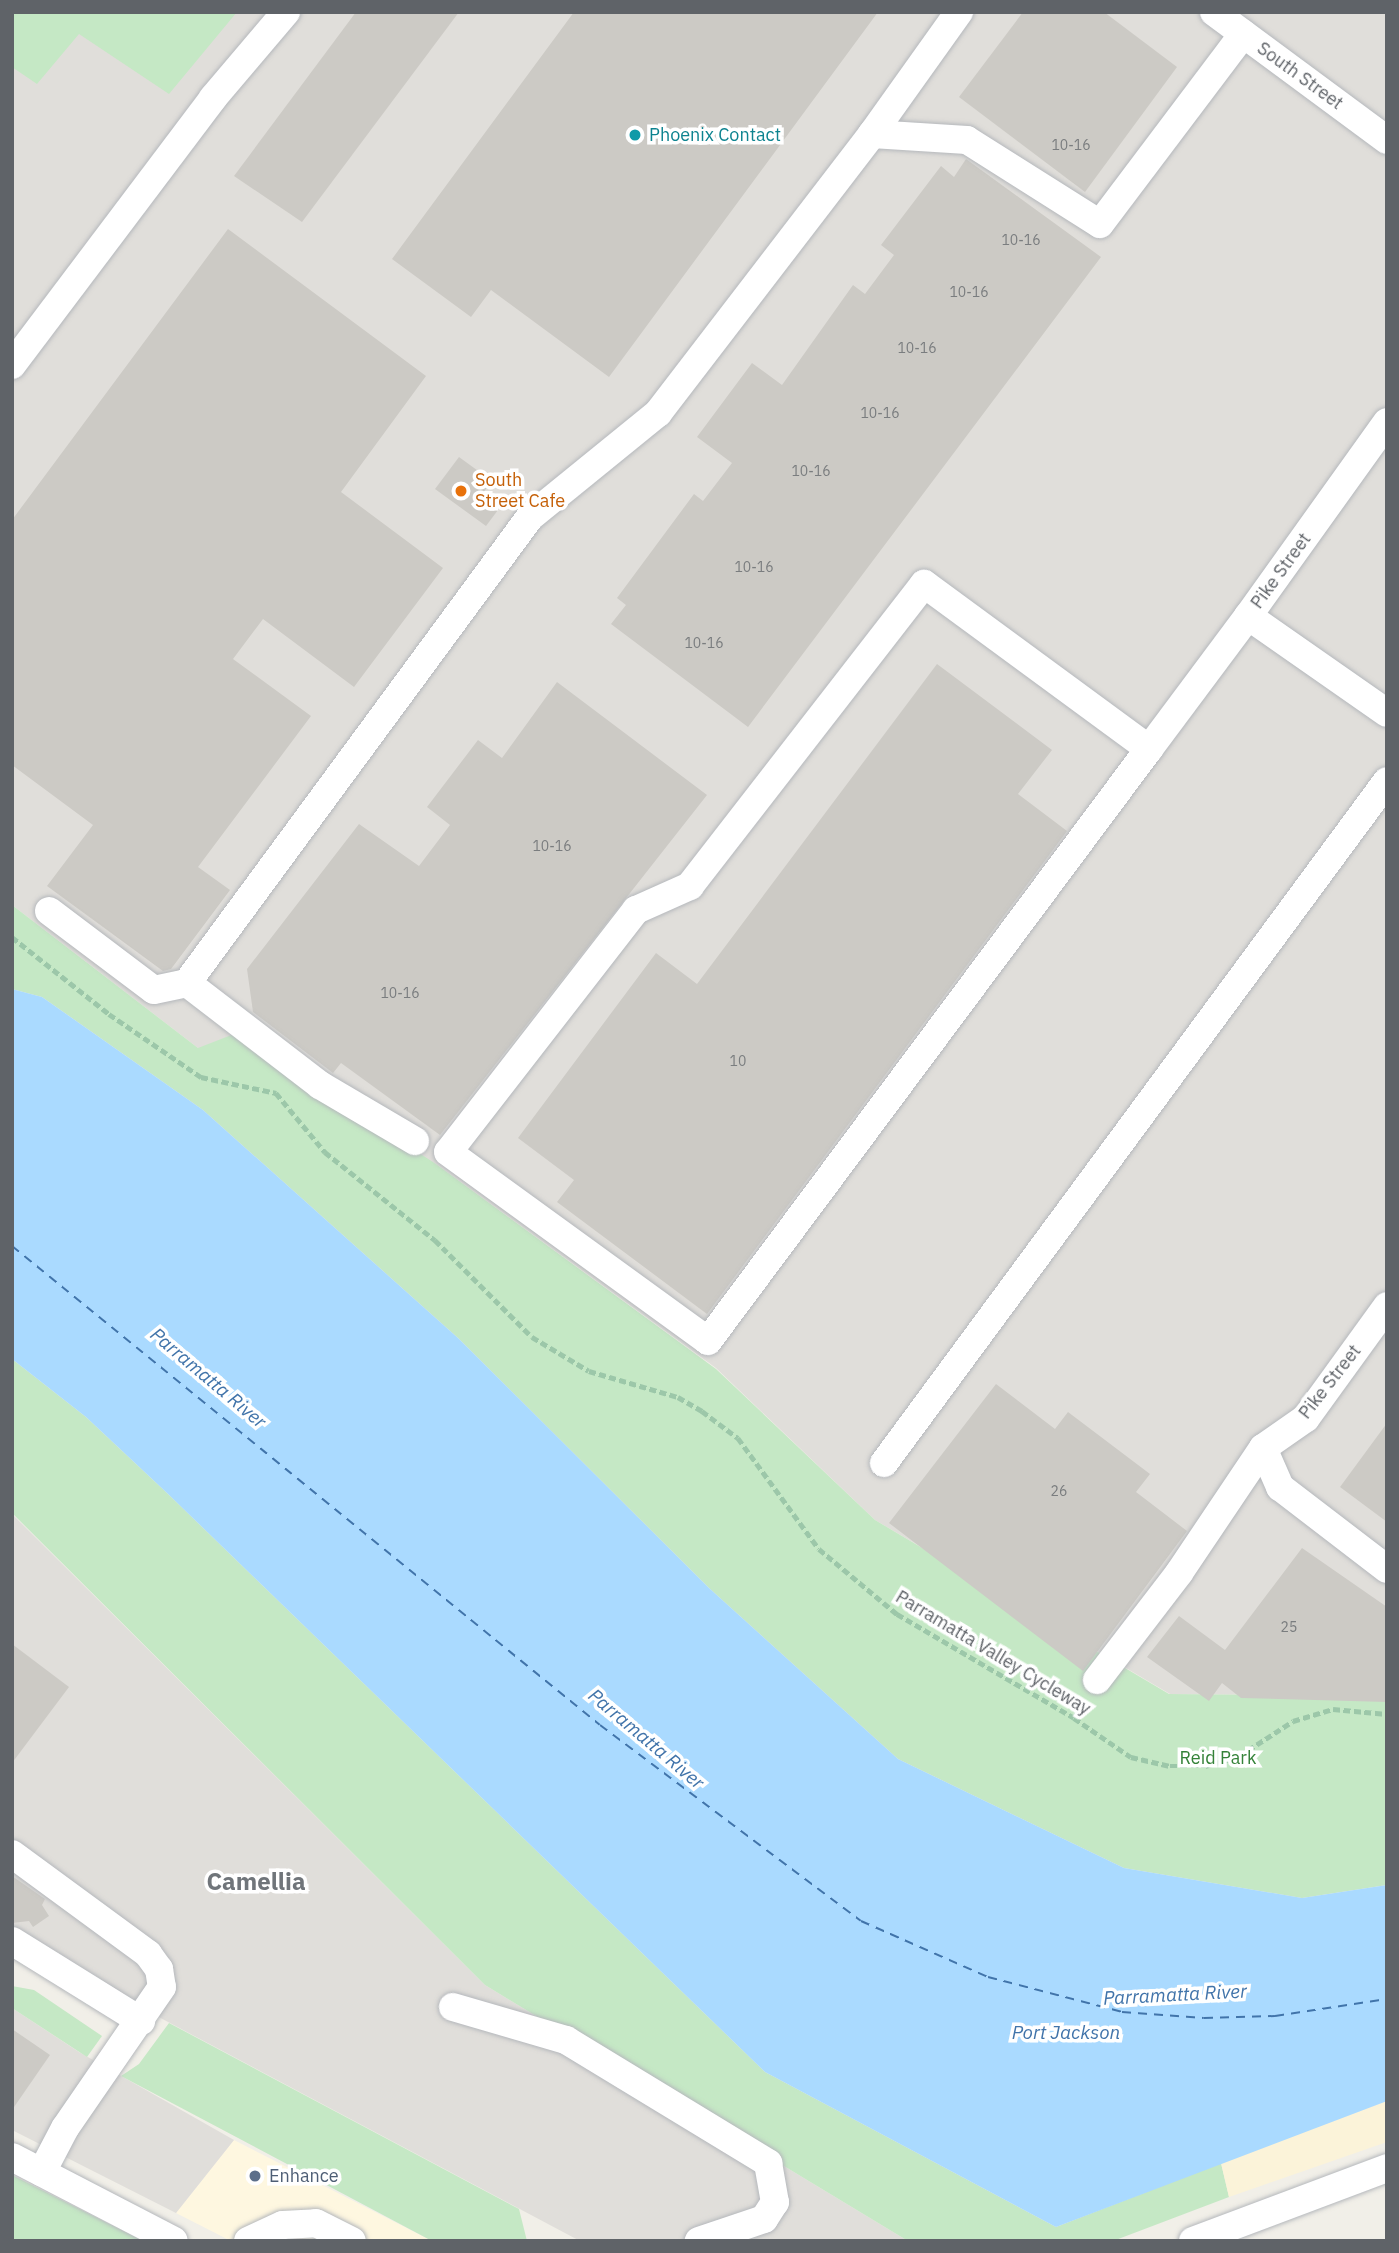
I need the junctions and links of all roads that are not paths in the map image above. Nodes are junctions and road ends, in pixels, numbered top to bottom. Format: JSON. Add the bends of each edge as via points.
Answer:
{"nodes":[{"id":1,"x":286,"y":12,"type":"edge"},
{"id":2,"x":959,"y":12,"type":"edge"},
{"id":3,"x":1214,"y":12,"type":"edge"},
{"id":4,"x":1243,"y":34,"type":"junction"},
{"id":5,"x":872,"y":134,"type":"junction"},
{"id":6,"x":1387,"y":140,"type":"edge"},
{"id":7,"x":12,"y":365,"type":"edge"},
{"id":8,"x":1387,"y":422,"type":"edge"},
{"id":9,"x":1248,"y":616,"type":"junction"},
{"id":10,"x":1387,"y":713,"type":"edge"},
{"id":11,"x":1149,"y":749,"type":"junction"},
{"id":12,"x":1387,"y":781,"type":"edge"},
{"id":13,"x":49,"y":911,"type":"dead end"},
{"id":14,"x":187,"y":983,"type":"junction"},
{"id":15,"x":415,"y":1141,"type":"dead end"},
{"id":16,"x":1387,"y":1306,"type":"edge"},
{"id":17,"x":1263,"y":1448,"type":"junction"},
{"id":18,"x":884,"y":1463,"type":"dead end"},
{"id":19,"x":1387,"y":1569,"type":"edge"},
{"id":20,"x":1097,"y":1680,"type":"dead end"},
{"id":21,"x":12,"y":1854,"type":"edge"},
{"id":22,"x":12,"y":1941,"type":"edge"},
{"id":23,"x":453,"y":2007,"type":"dead end"},
{"id":24,"x":141,"y":2021,"type":"junction"},
{"id":25,"x":12,"y":2157,"type":"edge"},
{"id":26,"x":1387,"y":2168,"type":"edge"},
{"id":27,"x":42,"y":2172,"type":"junction"},
{"id":28,"x":257,"y":2240,"type":"edge"},
{"id":29,"x":174,"y":2241,"type":"edge"},
{"id":30,"x":352,"y":2241,"type":"edge"},
{"id":31,"x":699,"y":2241,"type":"edge"},
{"id":32,"x":1192,"y":2241,"type":"edge"}],
"edges":[{"from":1,"to":7,"type":"street","via":[[213,98]]},
{"from":2,"to":5,"type":"street"},
{"from":3,"to":4,"type":"street","name":"South Street"},
{"from":4,"to":5,"type":"street","via":[[1100,224],[967,140]]},
{"from":4,"to":6,"type":"street","name":"South Street"},
{"from":5,"to":14,"type":"street","via":[[658,413],[530,517]]},
{"from":8,"to":9,"type":"street","name":"Pike Street"},
{"from":9,"to":10,"type":"street","name":"Pike Street"},
{"from":9,"to":11,"type":"street"},
{"from":11,"to":11,"type":"street","via":[[708,1341],[448,1152],[636,910],[690,886],[924,584]]},
{"from":12,"to":18,"type":"street"},
{"from":13,"to":14,"type":"street","via":[[154,990]]},
{"from":14,"to":15,"type":"street","via":[[320,1085]]},
{"from":16,"to":17,"type":"street","name":"Pike Street","via":[[1306,1418]]},
{"from":17,"to":19,"type":"street","via":[[1280,1487]]},
{"from":17,"to":20,"type":"street","via":[[1179,1573]]},
{"from":21,"to":24,"type":"street","via":[[148,1954],[159,1969],[162,1987]]},
{"from":22,"to":24,"type":"street"},
{"from":23,"to":31,"type":"street","via":[[566,2040],[768,2163],[775,2202],[764,2219]]},
{"from":24,"to":27,"type":"street","via":[[65,2128]]},
{"from":25,"to":27,"type":"street"},
{"from":26,"to":32,"type":"street"},
{"from":27,"to":29,"type":"street"},
{"from":28,"to":30,"type":"street","via":[[284,2225],[317,2223]]}]}
